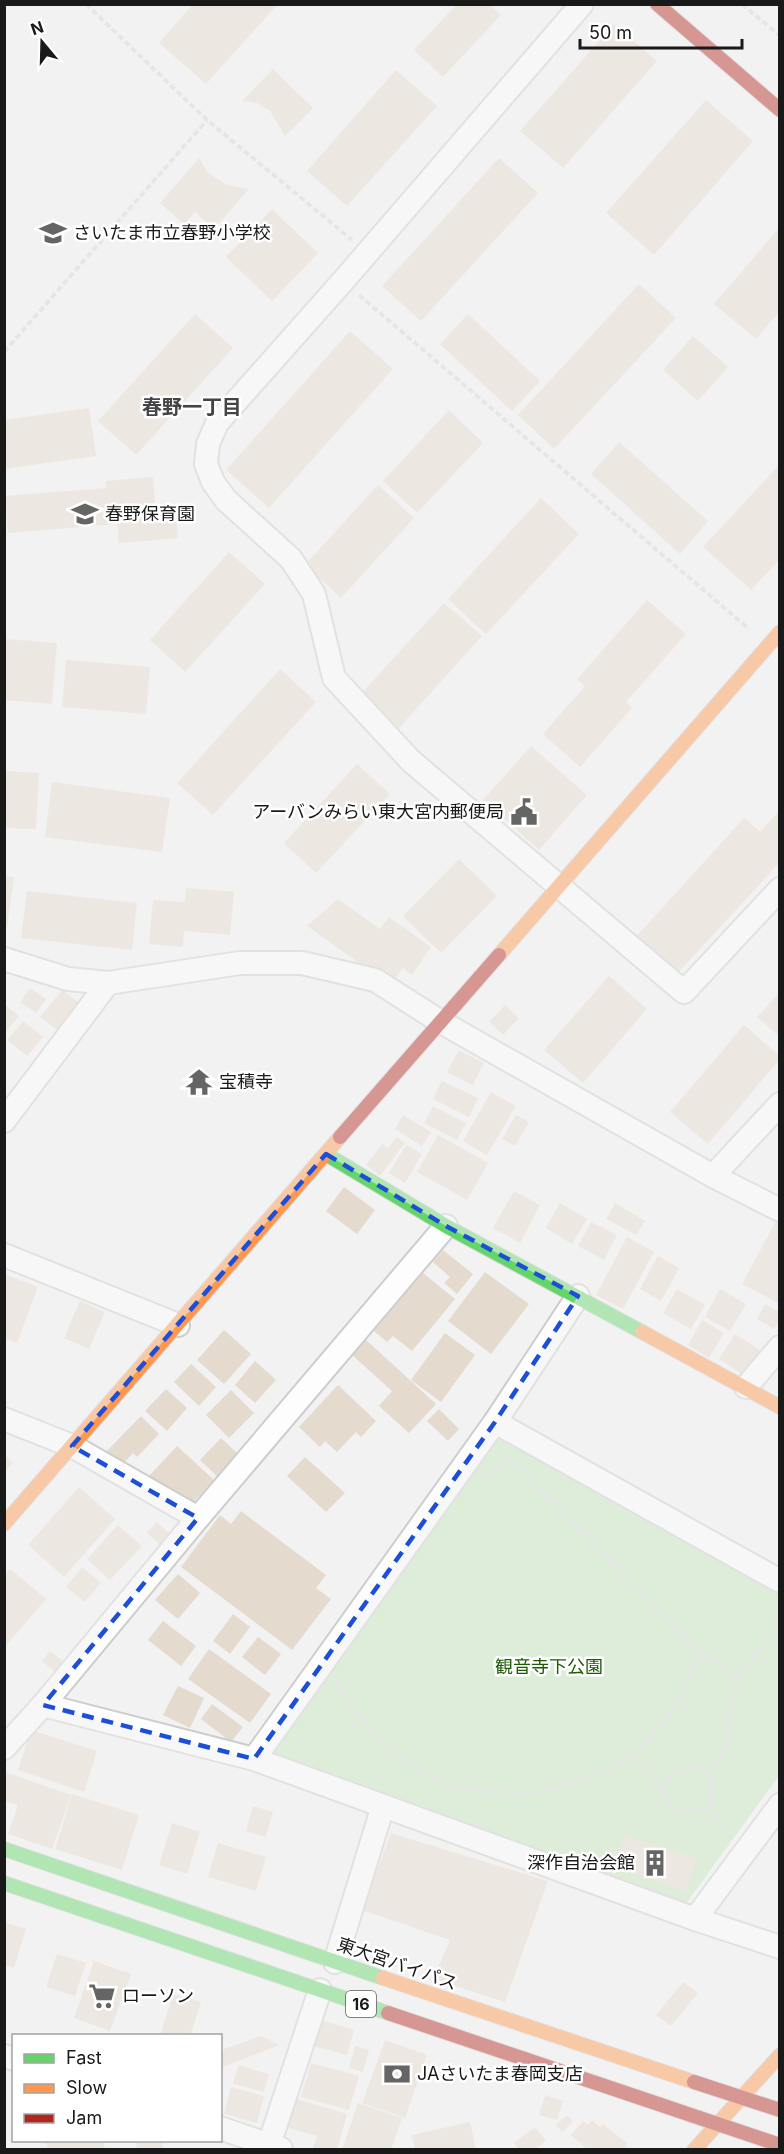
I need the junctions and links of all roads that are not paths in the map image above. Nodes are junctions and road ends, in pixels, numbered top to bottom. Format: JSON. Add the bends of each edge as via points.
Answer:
{"nodes":[{"id":1,"x":582,"y":4,"type":"edge"},
{"id":2,"x":657,"y":4,"type":"edge"},
{"id":3,"x":780,"y":110,"type":"edge"},
{"id":4,"x":780,"y":632,"type":"edge"},
{"id":5,"x":560,"y":886,"type":"junction"},
{"id":6,"x":780,"y":889,"type":"edge"},
{"id":7,"x":4,"y":958,"type":"edge"},
{"id":8,"x":108,"y":983,"type":"junction"},
{"id":9,"x":441,"y":1022,"type":"junction"},
{"id":10,"x":780,"y":1104,"type":"edge"},
{"id":11,"x":4,"y":1121,"type":"edge"},
{"id":12,"x":326,"y":1154,"type":"junction"},
{"id":13,"x":713,"y":1176,"type":"junction"},
{"id":14,"x":780,"y":1210,"type":"edge"},
{"id":15,"x":446,"y":1226,"type":"junction"},
{"id":16,"x":4,"y":1255,"type":"edge"},
{"id":17,"x":578,"y":1296,"type":"junction"},
{"id":18,"x":178,"y":1325,"type":"junction"},
{"id":19,"x":780,"y":1347,"type":"edge"},
{"id":20,"x":746,"y":1387,"type":"junction"},
{"id":21,"x":780,"y":1407,"type":"edge"},
{"id":22,"x":4,"y":1419,"type":"edge"},
{"id":23,"x":495,"y":1422,"type":"junction"},
{"id":24,"x":72,"y":1446,"type":"junction"},
{"id":25,"x":198,"y":1518,"type":"junction"},
{"id":26,"x":4,"y":1524,"type":"edge"},
{"id":27,"x":780,"y":1581,"type":"edge"},
{"id":28,"x":43,"y":1705,"type":"junction"},
{"id":29,"x":4,"y":1748,"type":"edge"},
{"id":30,"x":254,"y":1759,"type":"junction"},
{"id":31,"x":780,"y":1805,"type":"edge"},
{"id":32,"x":383,"y":1806,"type":"junction"},
{"id":33,"x":4,"y":1849,"type":"edge"},
{"id":34,"x":4,"y":1884,"type":"edge"},
{"id":35,"x":695,"y":1919,"type":"junction"},
{"id":36,"x":780,"y":1947,"type":"edge"},
{"id":37,"x":335,"y":1962,"type":"junction"},
{"id":38,"x":320,"y":1990,"type":"junction"},
{"id":39,"x":780,"y":2055,"type":"edge"},
{"id":40,"x":744,"y":2097,"type":"junction"},
{"id":41,"x":780,"y":2110,"type":"edge"},
{"id":42,"x":717,"y":2123,"type":"junction"},
{"id":43,"x":222,"y":2129,"type":"edge"},
{"id":44,"x":780,"y":2145,"type":"edge"},
{"id":45,"x":276,"y":2147,"type":"edge"},
{"id":46,"x":694,"y":2150,"type":"edge"}],
"edges":[{"from":1,"to":5,"type":"street","via":[[217,423],[208,444],[206,464],[226,500],[291,559],[314,594],[334,678],[411,762]]},
{"from":2,"to":3,"type":"main road"},
{"from":4,"to":5,"type":"main road"},
{"from":5,"to":6,"type":"street","via":[[684,992]]},
{"from":5,"to":9,"type":"main road"},
{"from":7,"to":8,"type":"street","via":[[68,980]]},
{"from":8,"to":9,"type":"street","via":[[240,963],[302,963],[375,980]]},
{"from":8,"to":11,"type":"street"},
{"from":9,"to":12,"type":"main road"},
{"from":9,"to":13,"type":"street"},
{"from":10,"to":13,"type":"street"},
{"from":12,"to":15,"type":"main road"},
{"from":12,"to":18,"type":"main road"},
{"from":13,"to":14,"type":"street"},
{"from":15,"to":17,"type":"main road"},
{"from":15,"to":25,"type":"street"},
{"from":16,"to":18,"type":"street"},
{"from":17,"to":20,"type":"main road"},
{"from":17,"to":23,"type":"street"},
{"from":18,"to":24,"type":"main road"},
{"from":19,"to":20,"type":"street"},
{"from":20,"to":21,"type":"main road"},
{"from":22,"to":24,"type":"street"},
{"from":23,"to":27,"type":"street"},
{"from":23,"to":30,"type":"street"},
{"from":24,"to":25,"type":"street"},
{"from":24,"to":26,"type":"main road"},
{"from":25,"to":28,"type":"street"},
{"from":28,"to":29,"type":"street"},
{"from":28,"to":30,"type":"street"},
{"from":30,"to":32,"type":"street"},
{"from":31,"to":35,"type":"street"},
{"from":32,"to":35,"type":"street"},
{"from":32,"to":37,"type":"street"},
{"from":33,"to":37,"type":"main road","name":"東大宮バイパス","number":"16"},
{"from":34,"to":38,"type":"main road","number":"16"},
{"from":35,"to":36,"type":"street"},
{"from":37,"to":40,"type":"main road","name":"東大宮バイパス","number":"16"},
{"from":38,"to":42,"type":"main road","number":"16"},
{"from":38,"to":45,"type":"street"},
{"from":39,"to":40,"type":"main road"},
{"from":40,"to":41,"type":"main road","name":"東大宮バイパス","number":"16"},
{"from":40,"to":42,"type":"main road"},
{"from":42,"to":44,"type":"main road","number":"16"},
{"from":42,"to":46,"type":"main road"},
{"from":43,"to":45,"type":"street"}]}
